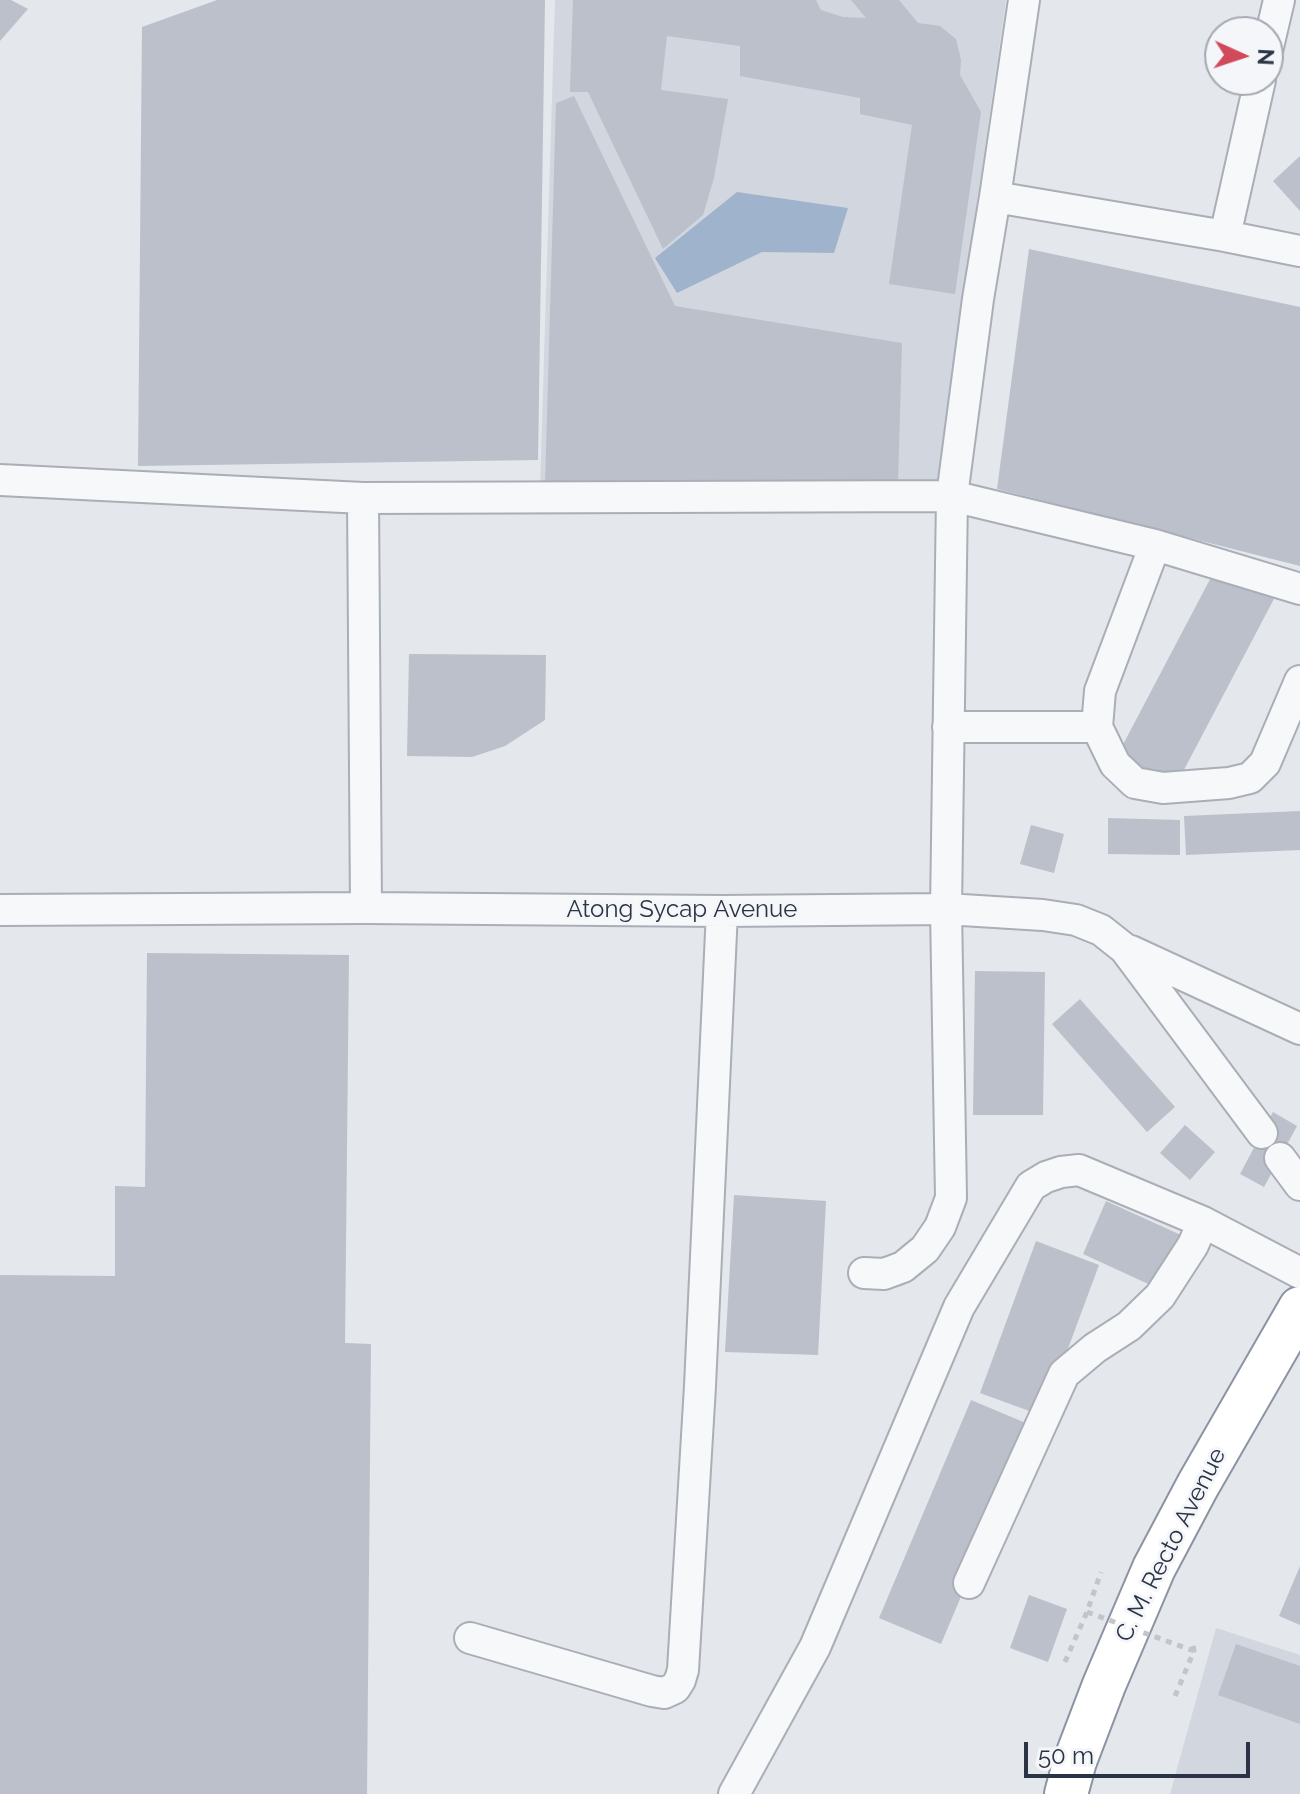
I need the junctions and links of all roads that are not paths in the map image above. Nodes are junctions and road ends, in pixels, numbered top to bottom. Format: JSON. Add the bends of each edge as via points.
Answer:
{"nodes":[{"id":1,"x":1024,"y":0,"type":"edge"},
{"id":2,"x":1256,"y":96,"type":"edge"},
{"id":3,"x":995,"y":197,"type":"junction"},
{"id":4,"x":1225,"y":236,"type":"junction"},
{"id":5,"x":1300,"y":251,"type":"edge"},
{"id":6,"x":0,"y":480,"type":"edge"},
{"id":7,"x":952,"y":496,"type":"junction"},
{"id":8,"x":363,"y":498,"type":"junction"},
{"id":9,"x":1155,"y":545,"type":"junction"},
{"id":10,"x":1300,"y":589,"type":"edge"},
{"id":11,"x":1300,"y":681,"type":"edge"},
{"id":12,"x":948,"y":727,"type":"junction"},
{"id":13,"x":1097,"y":727,"type":"junction"},
{"id":14,"x":366,"y":908,"type":"junction"},
{"id":15,"x":946,"y":909,"type":"junction"},
{"id":16,"x":0,"y":910,"type":"edge"},
{"id":17,"x":722,"y":911,"type":"junction"},
{"id":18,"x":1125,"y":949,"type":"junction"},
{"id":19,"x":1300,"y":1029,"type":"edge"},
{"id":20,"x":1262,"y":1133,"type":"dead end"},
{"id":21,"x":1280,"y":1158,"type":"dead end"},
{"id":22,"x":1300,"y":1185,"type":"edge"},
{"id":23,"x":1203,"y":1222,"type":"junction"},
{"id":24,"x":864,"y":1273,"type":"dead end"},
{"id":25,"x":1300,"y":1273,"type":"edge"},
{"id":26,"x":1300,"y":1308,"type":"edge"},
{"id":27,"x":969,"y":1583,"type":"dead end"},
{"id":28,"x":470,"y":1638,"type":"dead end"},
{"id":29,"x":734,"y":1794,"type":"edge"},
{"id":30,"x":1066,"y":1794,"type":"edge"}],
"edges":[{"from":1,"to":3,"type":"street"},
{"from":2,"to":4,"type":"street"},
{"from":3,"to":4,"type":"street"},
{"from":3,"to":7,"type":"street"},
{"from":4,"to":5,"type":"street"},
{"from":6,"to":8,"type":"street"},
{"from":7,"to":8,"type":"street"},
{"from":7,"to":9,"type":"street"},
{"from":7,"to":12,"type":"street"},
{"from":8,"to":14,"type":"street"},
{"from":9,"to":10,"type":"street"},
{"from":9,"to":13,"type":"street","via":[[1100,691]]},
{"from":11,"to":13,"type":"street","via":[[1265,763],[1250,778],[1229,783],[1163,788],[1135,783],[1115,764]]},
{"from":12,"to":13,"type":"street"},
{"from":12,"to":15,"type":"street"},
{"from":14,"to":16,"type":"street","name":"Atong Sycap Avenue"},
{"from":14,"to":17,"type":"street","name":"Atong Sycap Avenue"},
{"from":15,"to":17,"type":"street","name":"Atong Sycap Avenue"},
{"from":15,"to":18,"type":"street","name":"Atong Sycap Avenue","via":[[1076,920],[1101,930]]},
{"from":15,"to":24,"type":"street","via":[[951,1198],[925,1249],[903,1267],[884,1274]]},
{"from":17,"to":28,"type":"street","via":[[680,1680],[664,1693],[652,1691]]},
{"from":18,"to":19,"type":"street"},
{"from":18,"to":20,"type":"street","name":"Atong Sycap Avenue"},
{"from":21,"to":22,"type":"street"},
{"from":23,"to":25,"type":"street"},
{"from":23,"to":27,"type":"street","via":[[1160,1296],[1064,1374]]},
{"from":23,"to":29,"type":"street","via":[[1079,1170],[1031,1186],[959,1307],[815,1647]]},
{"from":26,"to":30,"type":"highway","name":"C. M. Recto Avenue","via":[[1154,1568],[1104,1685]]}]}
